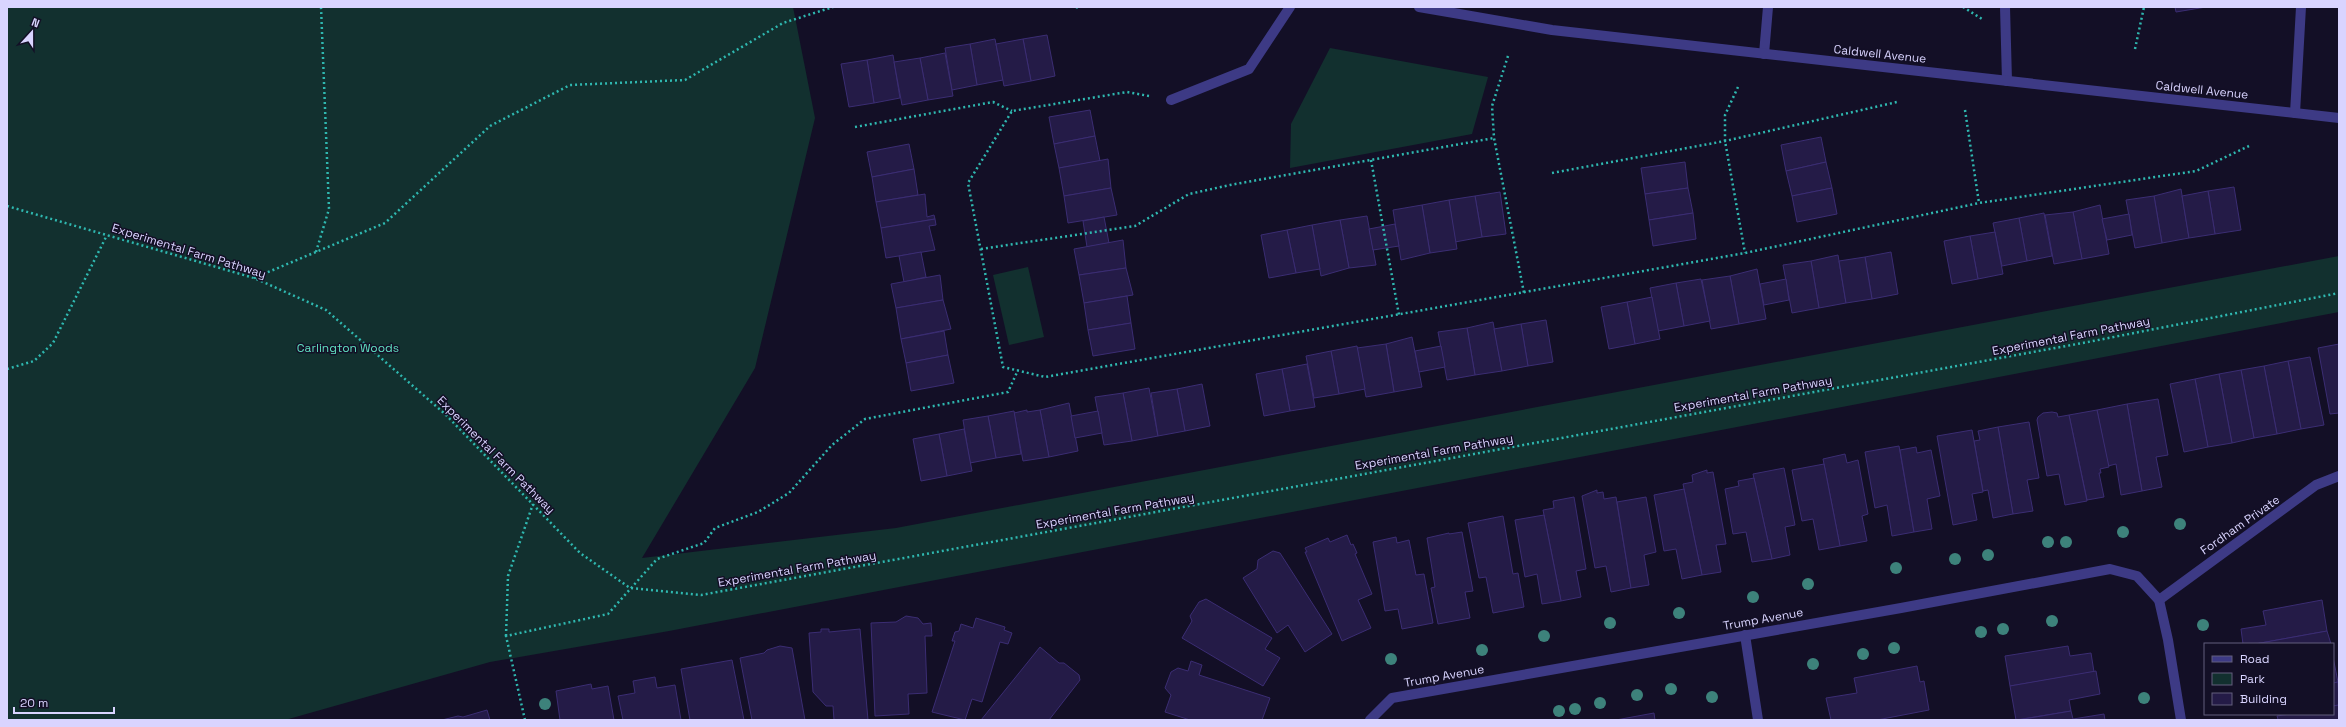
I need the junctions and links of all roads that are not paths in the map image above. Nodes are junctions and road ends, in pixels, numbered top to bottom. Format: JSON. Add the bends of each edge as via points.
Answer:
{"nodes":[{"id":1,"x":1290,"y":7,"type":"edge"},
{"id":2,"x":1419,"y":7,"type":"edge"},
{"id":3,"x":1768,"y":7,"type":"edge"},
{"id":4,"x":2005,"y":7,"type":"edge"},
{"id":5,"x":2301,"y":7,"type":"edge"},
{"id":6,"x":1435,"y":9,"type":"edge"},
{"id":7,"x":1764,"y":54,"type":"junction"},
{"id":8,"x":2007,"y":81,"type":"junction"},
{"id":9,"x":1172,"y":100,"type":"road end"},
{"id":10,"x":2295,"y":113,"type":"junction"},
{"id":11,"x":2339,"y":118,"type":"edge"},
{"id":12,"x":2339,"y":476,"type":"edge"},
{"id":13,"x":2159,"y":600,"type":"junction"},
{"id":14,"x":1745,"y":635,"type":"junction"},
{"id":15,"x":1370,"y":720,"type":"edge"},
{"id":16,"x":1758,"y":720,"type":"edge"},
{"id":17,"x":2181,"y":720,"type":"edge"}],
"edges":[{"from":1,"to":9,"type":"street","via":[[1249,69]]},
{"from":2,"to":6,"type":"street","name":"Caldwell Avenue"},
{"from":3,"to":7,"type":"street"},
{"from":4,"to":8,"type":"street"},
{"from":5,"to":10,"type":"street"},
{"from":6,"to":7,"type":"street","name":"Caldwell Avenue","via":[[1552,30]]},
{"from":7,"to":8,"type":"street","name":"Caldwell Avenue"},
{"from":8,"to":10,"type":"street","name":"Caldwell Avenue"},
{"from":10,"to":11,"type":"street","name":"Caldwell Avenue"},
{"from":12,"to":13,"type":"street","name":"Fordham Private","via":[[2316,485]]},
{"from":13,"to":14,"type":"street","name":"Trump Avenue","via":[[2137,576],[2110,569]]},
{"from":13,"to":17,"type":"street"},
{"from":14,"to":15,"type":"street","name":"Trump Avenue","via":[[1392,698]]},
{"from":14,"to":16,"type":"street"}]}
